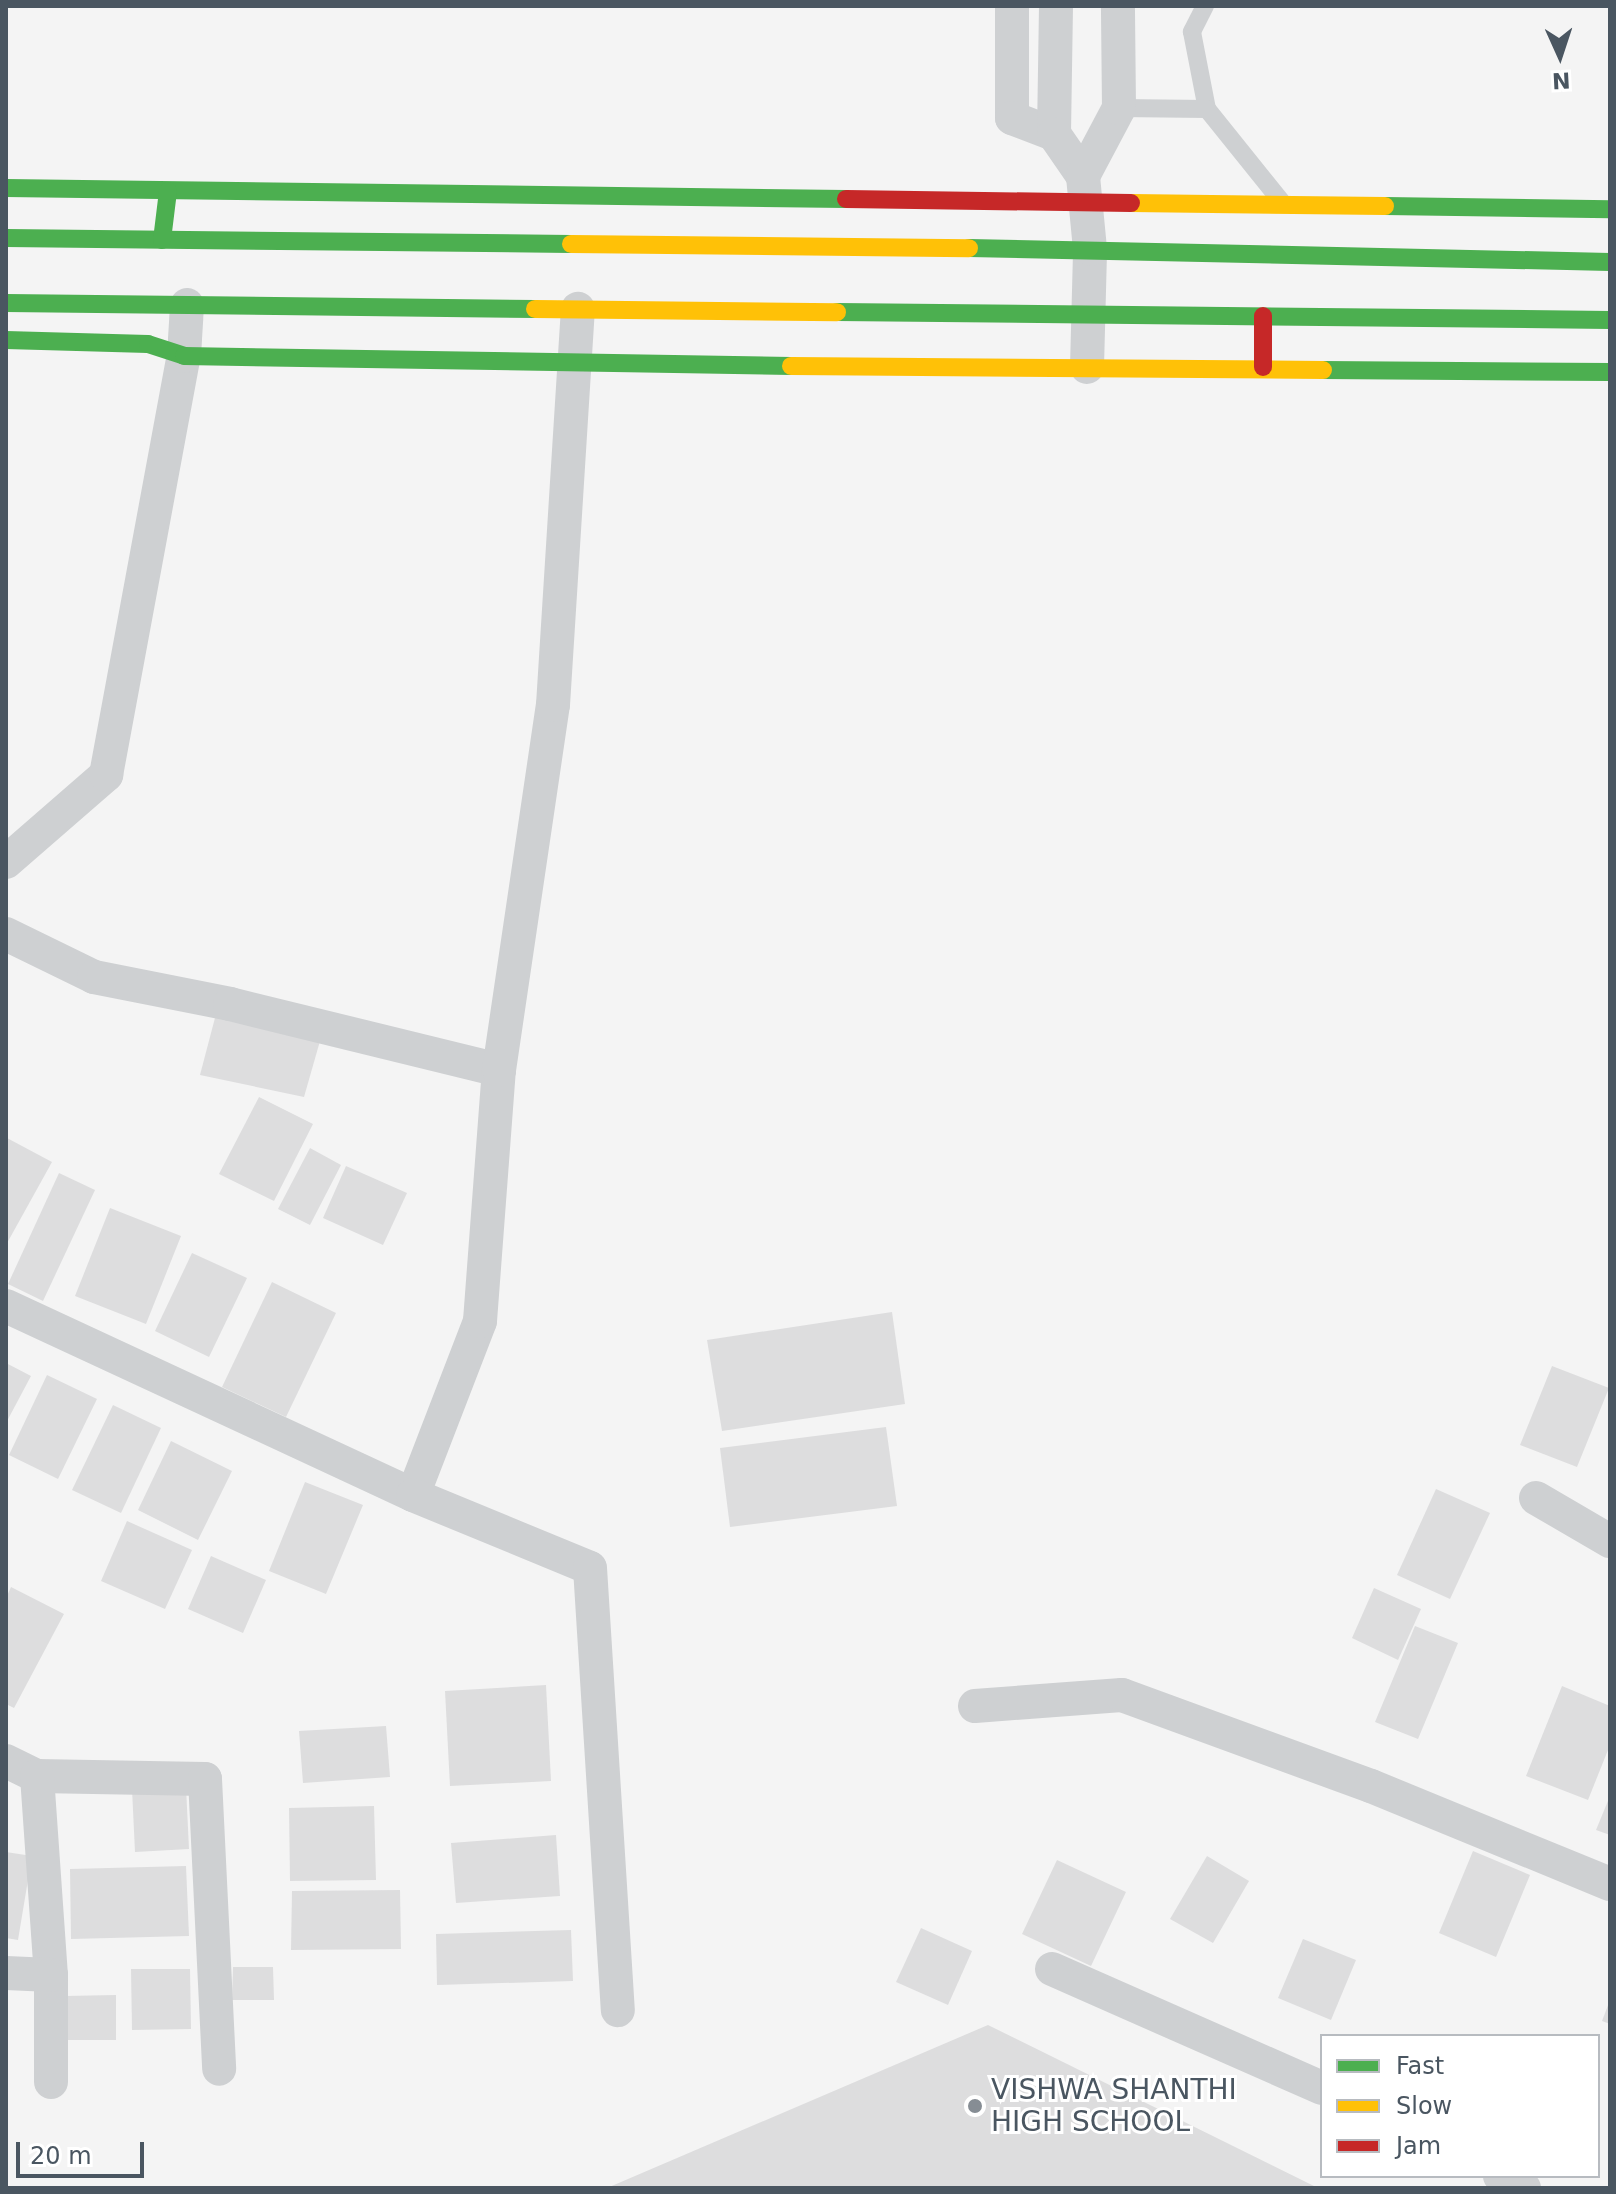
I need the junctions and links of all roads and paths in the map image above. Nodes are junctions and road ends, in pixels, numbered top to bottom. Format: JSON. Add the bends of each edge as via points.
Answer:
{"nodes":[{"id":1,"x":1012,"y":6,"type":"edge"},
{"id":2,"x":1056,"y":6,"type":"edge"},
{"id":3,"x":1118,"y":6,"type":"edge"},
{"id":4,"x":1205,"y":6,"type":"edge"},
{"id":5,"x":1119,"y":108,"type":"junction"},
{"id":6,"x":1207,"y":109,"type":"junction"},
{"id":7,"x":1054,"y":134,"type":"junction"},
{"id":8,"x":6,"y":188,"type":"edge"},
{"id":9,"x":1083,"y":188,"type":"junction"},
{"id":10,"x":168,"y":191,"type":"junction"},
{"id":11,"x":1282,"y":203,"type":"junction"},
{"id":12,"x":1610,"y":209,"type":"edge"},
{"id":13,"x":6,"y":238,"type":"edge"},
{"id":14,"x":162,"y":240,"type":"junction"},
{"id":15,"x":1090,"y":249,"type":"junction"},
{"id":16,"x":1610,"y":262,"type":"edge"},
{"id":17,"x":6,"y":303,"type":"edge"},
{"id":18,"x":187,"y":305,"type":"junction"},
{"id":19,"x":578,"y":309,"type":"junction"},
{"id":20,"x":1086,"y":315,"type":"junction"},
{"id":21,"x":1263,"y":316,"type":"junction"},
{"id":22,"x":1610,"y":320,"type":"edge"},
{"id":23,"x":6,"y":340,"type":"edge"},
{"id":24,"x":184,"y":356,"type":"junction"},
{"id":25,"x":575,"y":365,"type":"junction"},
{"id":26,"x":1087,"y":367,"type":"junction"},
{"id":27,"x":1263,"y":367,"type":"junction"},
{"id":28,"x":1610,"y":372,"type":"edge"},
{"id":29,"x":6,"y":862,"type":"edge"},
{"id":30,"x":6,"y":934,"type":"edge"},
{"id":31,"x":499,"y":1070,"type":"junction"},
{"id":32,"x":6,"y":1306,"type":"edge"},
{"id":33,"x":413,"y":1495,"type":"junction"},
{"id":34,"x":1536,"y":1498,"type":"dead end"},
{"id":35,"x":1610,"y":1541,"type":"edge"},
{"id":36,"x":975,"y":1706,"type":"dead end"},
{"id":37,"x":6,"y":1761,"type":"edge"},
{"id":38,"x":37,"y":1776,"type":"junction"},
{"id":39,"x":1610,"y":1884,"type":"edge"},
{"id":40,"x":1052,"y":1969,"type":"dead end"},
{"id":41,"x":6,"y":1973,"type":"edge"},
{"id":42,"x":51,"y":1975,"type":"junction"},
{"id":43,"x":618,"y":2010,"type":"dead end"},
{"id":44,"x":219,"y":2069,"type":"dead end"},
{"id":45,"x":51,"y":2082,"type":"dead end"},
{"id":46,"x":1320,"y":2087,"type":"edge"},
{"id":47,"x":1504,"y":2178,"type":"edge"},
{"id":48,"x":1524,"y":2188,"type":"edge"}],
"edges":[{"from":1,"to":7,"type":"street","via":[[1012,118]]},
{"from":2,"to":7,"type":"street"},
{"from":3,"to":5,"type":"street"},
{"from":4,"to":6,"type":"lane","via":[[1192,32]]},
{"from":5,"to":6,"type":"lane"},
{"from":5,"to":9,"type":"street"},
{"from":6,"to":11,"type":"lane"},
{"from":7,"to":9,"type":"street"},
{"from":8,"to":10,"type":"main road"},
{"from":9,"to":10,"type":"main road"},
{"from":9,"to":11,"type":"main road"},
{"from":9,"to":15,"type":"street"},
{"from":10,"to":14,"type":"main road"},
{"from":11,"to":12,"type":"main road"},
{"from":13,"to":14,"type":"main road"},
{"from":14,"to":15,"type":"main road"},
{"from":15,"to":16,"type":"main road"},
{"from":15,"to":20,"type":"street"},
{"from":17,"to":18,"type":"main road"},
{"from":18,"to":19,"type":"main road"},
{"from":18,"to":24,"type":"street"},
{"from":19,"to":20,"type":"main road"},
{"from":19,"to":25,"type":"street"},
{"from":20,"to":21,"type":"main road"},
{"from":20,"to":26,"type":"street"},
{"from":21,"to":22,"type":"main road"},
{"from":21,"to":27,"type":"main road"},
{"from":23,"to":24,"type":"main road","via":[[148,344]]},
{"from":24,"to":25,"type":"main road"},
{"from":24,"to":29,"type":"street","via":[[106,775]]},
{"from":25,"to":26,"type":"main road"},
{"from":25,"to":31,"type":"street","via":[[553,705]]},
{"from":26,"to":27,"type":"main road"},
{"from":27,"to":28,"type":"main road"},
{"from":30,"to":31,"type":"street","via":[[94,977],[230,1004]]},
{"from":31,"to":33,"type":"street","via":[[480,1321]]},
{"from":32,"to":33,"type":"street"},
{"from":33,"to":43,"type":"street","via":[[590,1568]]},
{"from":34,"to":35,"type":"street"},
{"from":36,"to":39,"type":"street","via":[[1122,1695],[1371,1786]]},
{"from":37,"to":38,"type":"street"},
{"from":38,"to":42,"type":"street"},
{"from":38,"to":44,"type":"street","via":[[205,1779]]},
{"from":40,"to":46,"type":"street"},
{"from":41,"to":42,"type":"street"},
{"from":42,"to":45,"type":"street"},
{"from":47,"to":48,"type":"street"}]}
